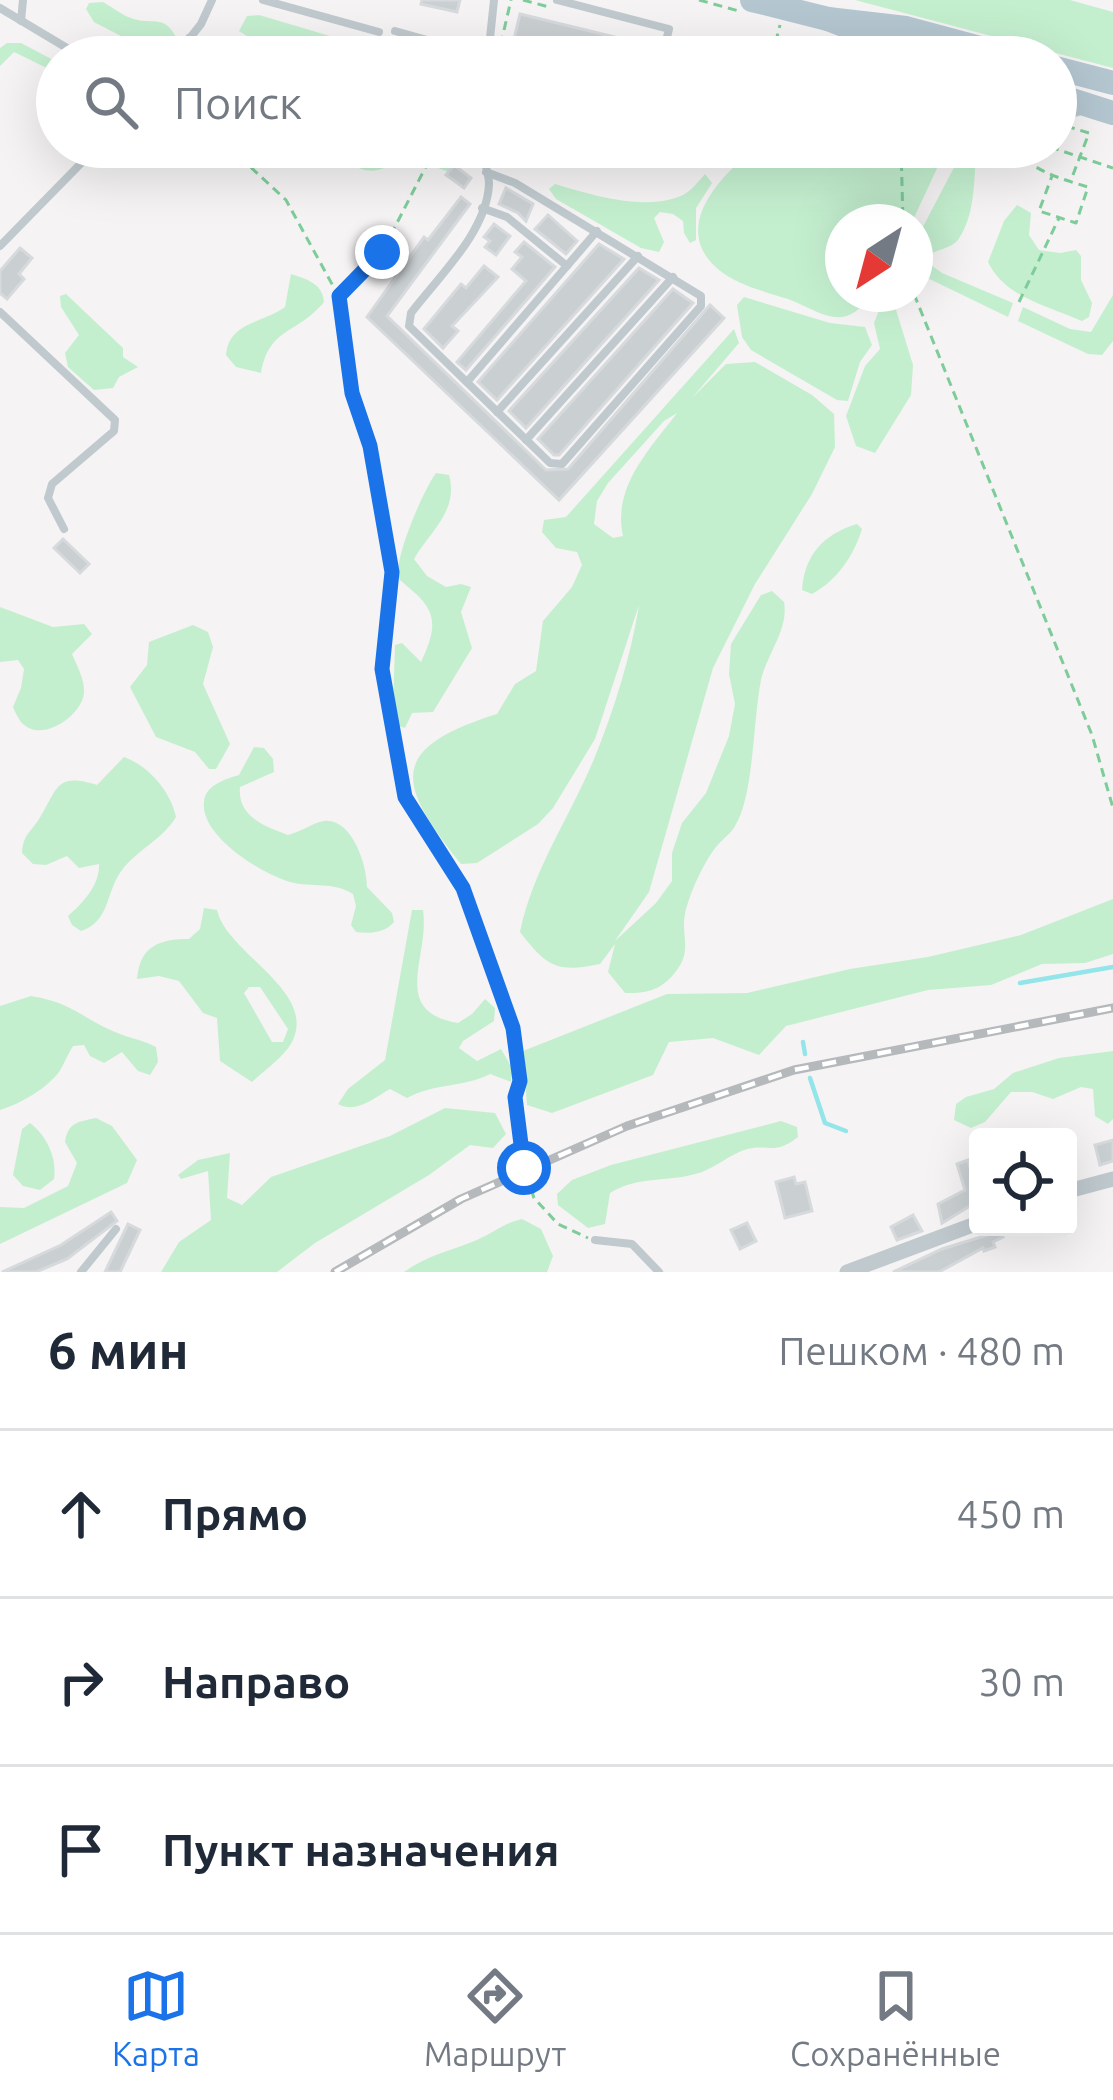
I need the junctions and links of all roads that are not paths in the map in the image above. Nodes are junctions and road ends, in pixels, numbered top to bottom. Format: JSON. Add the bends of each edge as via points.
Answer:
{"nodes":[{"id":1,"x":23,"y":0,"type":"edge"},
{"id":2,"x":212,"y":0,"type":"edge"},
{"id":3,"x":263,"y":0,"type":"edge"},
{"id":4,"x":494,"y":0,"type":"edge"},
{"id":5,"x":557,"y":0,"type":"edge"},
{"id":6,"x":752,"y":0,"type":"edge"},
{"id":7,"x":0,"y":8,"type":"edge"},
{"id":8,"x":818,"y":16,"type":"edge"},
{"id":9,"x":21,"y":21,"type":"junction"},
{"id":10,"x":395,"y":31,"type":"dead end"},
{"id":11,"x":379,"y":32,"type":"dead end"},
{"id":12,"x":46,"y":36,"type":"edge"},
{"id":13,"x":190,"y":36,"type":"edge"},
{"id":14,"x":413,"y":36,"type":"edge"},
{"id":15,"x":490,"y":36,"type":"edge"},
{"id":16,"x":667,"y":36,"type":"edge"},
{"id":17,"x":868,"y":36,"type":"edge"},
{"id":18,"x":936,"y":36,"type":"edge"},
{"id":19,"x":1077,"y":74,"type":"edge"},
{"id":20,"x":1113,"y":83,"type":"edge"},
{"id":21,"x":76,"y":168,"type":"edge"},
{"id":22,"x":485,"y":168,"type":"edge"},
{"id":23,"x":486,"y":172,"type":"junction"},
{"id":24,"x":482,"y":208,"type":"junction"},
{"id":25,"x":597,"y":231,"type":"junction"},
{"id":26,"x":0,"y":246,"type":"edge"},
{"id":27,"x":638,"y":256,"type":"junction"},
{"id":28,"x":567,"y":266,"type":"junction"},
{"id":29,"x":674,"y":277,"type":"junction"},
{"id":30,"x":0,"y":312,"type":"edge"},
{"id":31,"x":467,"y":382,"type":"junction"},
{"id":32,"x":497,"y":412,"type":"junction"},
{"id":33,"x":526,"y":440,"type":"junction"},
{"id":34,"x":64,"y":529,"type":"dead end"},
{"id":35,"x":1113,"y":1179,"type":"edge"},
{"id":36,"x":1077,"y":1189,"type":"edge"},
{"id":37,"x":969,"y":1226,"type":"edge"},
{"id":38,"x":116,"y":1229,"type":"dead end"},
{"id":39,"x":595,"y":1240,"type":"road end"},
{"id":40,"x":81,"y":1272,"type":"edge"},
{"id":41,"x":659,"y":1272,"type":"edge"},
{"id":42,"x":848,"y":1272,"type":"edge"}],
"edges":[{"from":1,"to":9,"type":"lane"},
{"from":2,"to":13,"type":"lane"},
{"from":3,"to":11,"type":"lane"},
{"from":4,"to":15,"type":"lane"},
{"from":5,"to":16,"type":"lane","via":[[669,28]]},
{"from":6,"to":8,"type":"main road"},
{"from":7,"to":9,"type":"lane"},
{"from":8,"to":17,"type":"main road"},
{"from":8,"to":18,"type":"main road"},
{"from":9,"to":12,"type":"lane"},
{"from":10,"to":14,"type":"lane"},
{"from":19,"to":20,"type":"main road"},
{"from":21,"to":26,"type":"lane"},
{"from":22,"to":23,"type":"lane"},
{"from":23,"to":24,"type":"lane"},
{"from":23,"to":25,"type":"lane"},
{"from":24,"to":28,"type":"lane","via":[[507,217]]},
{"from":24,"to":31,"type":"lane","via":[[409,326]]},
{"from":25,"to":27,"type":"lane"},
{"from":25,"to":28,"type":"lane"},
{"from":27,"to":29,"type":"lane"},
{"from":27,"to":32,"type":"lane"},
{"from":28,"to":31,"type":"lane"},
{"from":29,"to":33,"type":"lane"},
{"from":29,"to":33,"type":"lane","via":[[701,296],[701,306],[562,464]]},
{"from":30,"to":34,"type":"lane","via":[[115,420],[114,431],[52,484],[49,498]]},
{"from":31,"to":32,"type":"lane"},
{"from":32,"to":33,"type":"lane"},
{"from":35,"to":36,"type":"street"},
{"from":37,"to":42,"type":"street"},
{"from":38,"to":40,"type":"lane"},
{"from":39,"to":41,"type":"lane","via":[[632,1244]]}]}
